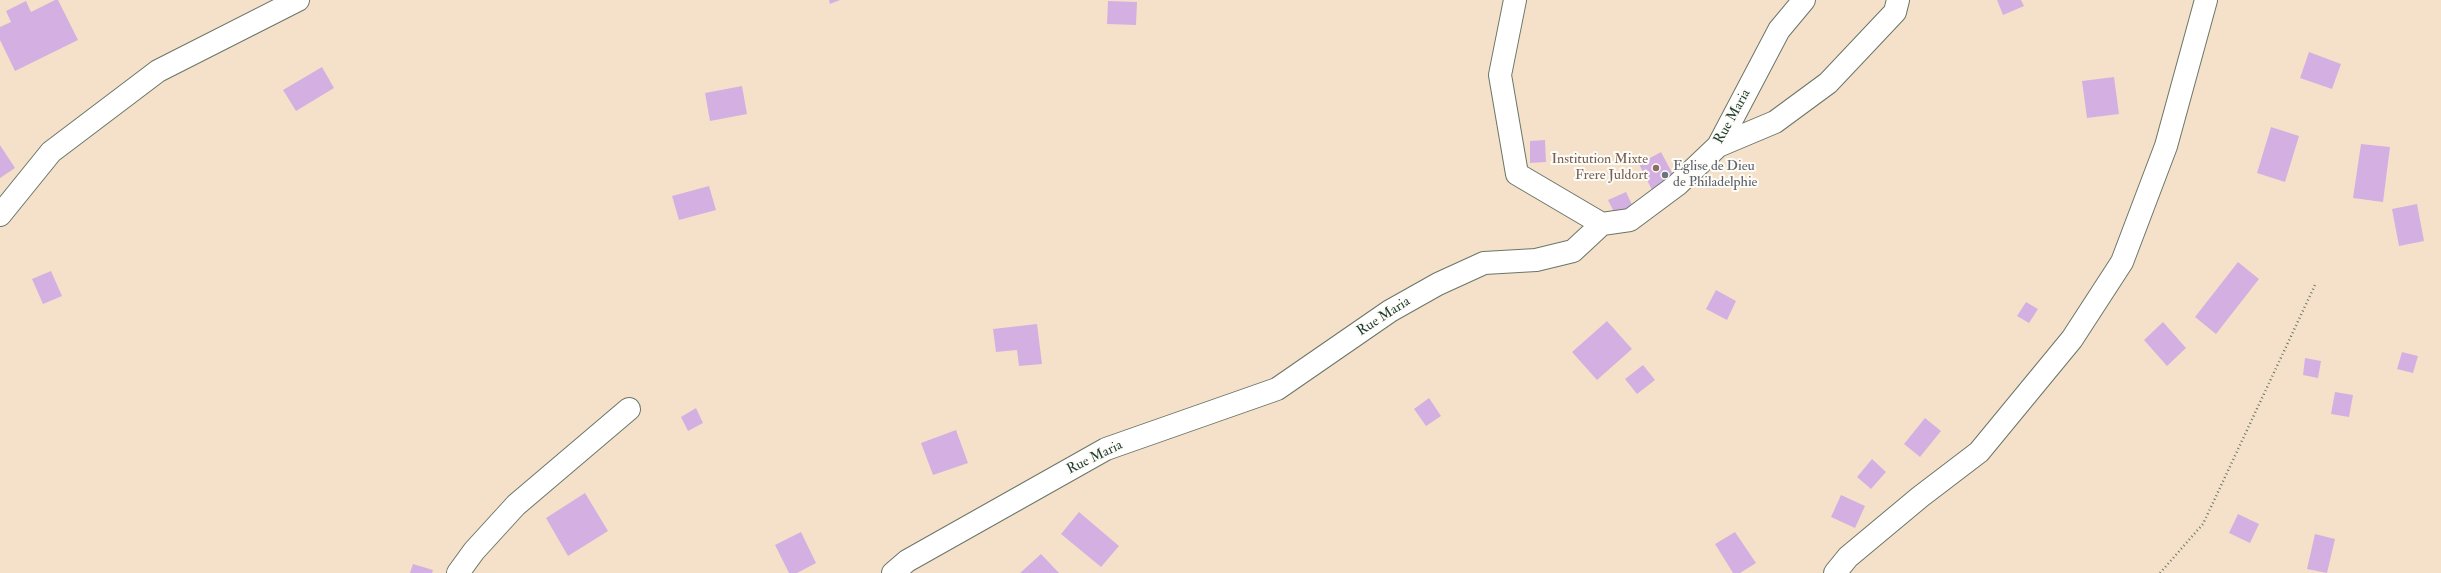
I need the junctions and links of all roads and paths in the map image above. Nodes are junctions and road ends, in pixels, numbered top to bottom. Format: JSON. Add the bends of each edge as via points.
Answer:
{"nodes":[{"id":1,"x":298,"y":0,"type":"edge"},
{"id":2,"x":1515,"y":0,"type":"edge"},
{"id":3,"x":1804,"y":0,"type":"edge"},
{"id":4,"x":1898,"y":0,"type":"edge"},
{"id":5,"x":2206,"y":0,"type":"edge"},
{"id":6,"x":1718,"y":146,"type":"junction"},
{"id":7,"x":0,"y":215,"type":"edge"},
{"id":8,"x":1602,"y":224,"type":"junction"},
{"id":9,"x":2315,"y":285,"type":"dead end"},
{"id":10,"x":629,"y":410,"type":"dead end"},
{"id":11,"x":458,"y":573,"type":"edge"},
{"id":12,"x":893,"y":573,"type":"edge"},
{"id":13,"x":1835,"y":573,"type":"edge"},
{"id":14,"x":2160,"y":573,"type":"edge"}],
"edges":[{"from":1,"to":7,"type":"street","via":[[158,72],[51,152]]},
{"from":2,"to":8,"type":"street","via":[[1500,75],[1517,174]]},
{"from":3,"to":6,"type":"street","name":"Rue Maria","via":[[1779,30]]},
{"from":4,"to":6,"type":"street","via":[[1895,12],[1828,83],[1775,122]]},
{"from":5,"to":13,"type":"street","via":[[2166,146],[2122,262],[2072,339],[1980,452],[1920,497],[1848,557]]},
{"from":6,"to":8,"type":"street","name":"Rue Maria","via":[[1677,185],[1630,220]]},
{"from":8,"to":12,"type":"street","name":"Rue Maria","via":[[1573,251],[1536,260],[1484,263],[1438,284],[1390,311],[1277,390],[1106,449],[907,561]]},
{"from":9,"to":14,"type":"path","via":[[2203,524]]},
{"from":10,"to":11,"type":"street","via":[[516,505],[474,551]]}]}
